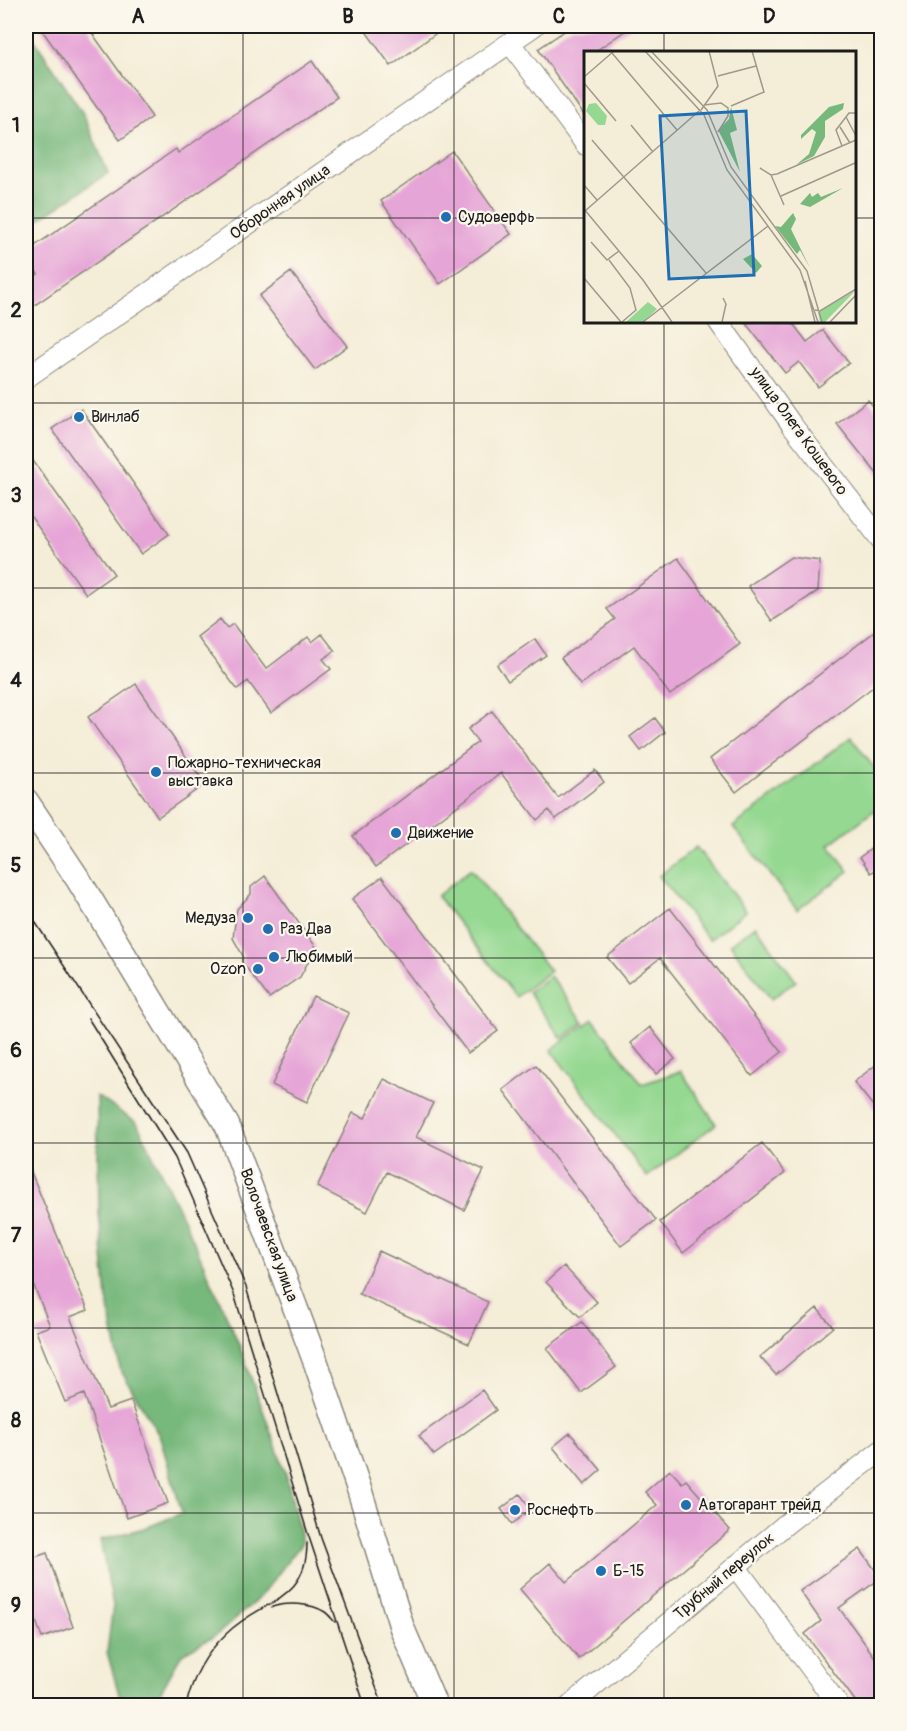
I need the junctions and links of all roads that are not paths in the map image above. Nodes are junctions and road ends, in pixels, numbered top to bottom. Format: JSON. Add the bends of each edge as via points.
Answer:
{"nodes":[{"id":1,"x":534,"y":26,"type":"edge"},
{"id":2,"x":510,"y":43,"type":"junction"},
{"id":3,"x":584,"y":142,"type":"edge"},
{"id":4,"x":719,"y":322,"type":"edge"},
{"id":5,"x":26,"y":378,"type":"edge"},
{"id":6,"x":882,"y":541,"type":"edge"},
{"id":7,"x":26,"y":801,"type":"edge"},
{"id":8,"x":882,"y":1450,"type":"edge"},
{"id":9,"x":735,"y":1566,"type":"junction"},
{"id":10,"x":435,"y":1706,"type":"edge"},
{"id":11,"x":570,"y":1706,"type":"edge"},
{"id":12,"x":839,"y":1706,"type":"edge"}],
"edges":[{"from":1,"to":2,"type":"street","name":"Оборонная улица"},
{"from":2,"to":3,"type":"street"},
{"from":2,"to":5,"type":"street","name":"Оборонная улица"},
{"from":4,"to":6,"type":"street","name":"улица Олега Кошевого"},
{"from":7,"to":10,"type":"main road","name":"Волочаевская улица","via":[[78,879],[227,1125],[316,1363],[402,1628]]},
{"from":8,"to":9,"type":"street","name":"Трубный переулок"},
{"from":9,"to":11,"type":"street","name":"Трубный переулок"},
{"from":9,"to":12,"type":"street"}]}
